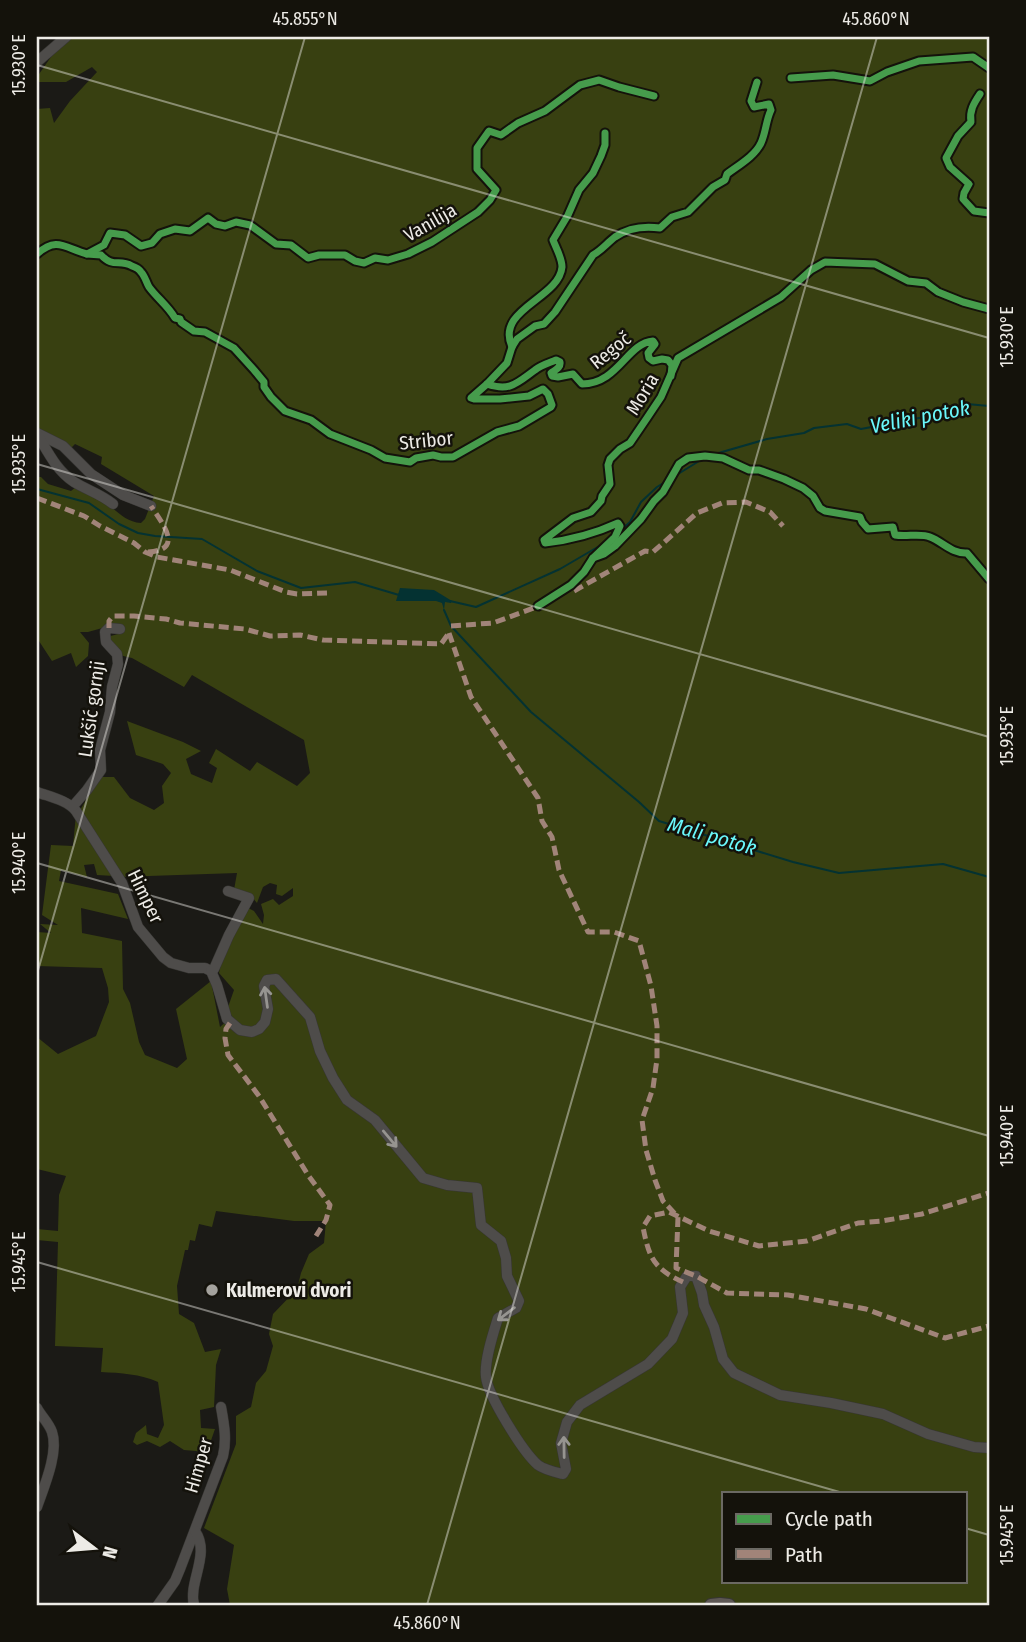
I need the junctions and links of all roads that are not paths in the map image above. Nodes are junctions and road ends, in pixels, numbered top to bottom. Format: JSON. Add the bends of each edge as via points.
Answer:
{"nodes":[{"id":1,"x":66,"y":37,"type":"edge"},
{"id":2,"x":37,"y":62,"type":"edge"},
{"id":3,"x":37,"y":433,"type":"edge"},
{"id":4,"x":113,"y":504,"type":"dead end"},
{"id":5,"x":150,"y":506,"type":"dead end"},
{"id":6,"x":120,"y":629,"type":"dead end"},
{"id":7,"x":37,"y":792,"type":"edge"},
{"id":8,"x":72,"y":806,"type":"junction"},
{"id":9,"x":228,"y":891,"type":"dead end"},
{"id":10,"x":211,"y":971,"type":"junction"},
{"id":11,"x":221,"y":1407,"type":"dead end"},
{"id":12,"x":37,"y":1408,"type":"edge"},
{"id":13,"x":989,"y":1448,"type":"edge"},
{"id":14,"x":37,"y":1507,"type":"edge"},
{"id":15,"x":195,"y":1531,"type":"junction"},
{"id":16,"x":158,"y":1605,"type":"edge"},
{"id":17,"x":194,"y":1605,"type":"edge"},
{"id":18,"x":711,"y":1605,"type":"edge"},
{"id":19,"x":729,"y":1605,"type":"edge"}],
"edges":[{"from":1,"to":2,"type":"street"},
{"from":3,"to":4,"type":"street","via":[[66,476]]},
{"from":3,"to":5,"type":"street","via":[[68,450],[87,471],[123,495]]},
{"from":6,"to":8,"type":"street","name":"Lukšić gornji","via":[[105,632],[118,664],[100,750],[101,770]]},
{"from":7,"to":8,"type":"street"},
{"from":8,"to":10,"type":"street","name":"Himper","via":[[113,868],[138,927],[154,948],[171,963]]},
{"from":9,"to":10,"type":"street","via":[[249,898]]},
{"from":10,"to":13,"type":"street","one_way":true,"via":[[230,1023],[247,1033],[263,1026],[268,1014],[264,986],[267,980],[276,979],[310,1017],[320,1051],[348,1100],[375,1121],[423,1178],[477,1188],[481,1225],[501,1241],[507,1276],[519,1301],[516,1308],[498,1318],[485,1376],[522,1447],[540,1467],[564,1474],[561,1443],[567,1422],[580,1405],[648,1364],[672,1339],[683,1313],[680,1287],[687,1276],[696,1276],[723,1359],[734,1373],[780,1395],[883,1415],[928,1434]]},
{"from":11,"to":15,"type":"street","name":"Himper","via":[[226,1443]]},
{"from":12,"to":14,"type":"street","via":[[52,1431],[54,1445]]},
{"from":15,"to":16,"type":"street","name":"Himper","via":[[175,1581]]},
{"from":15,"to":17,"type":"street","name":"Himper","via":[[200,1551]]},
{"from":18,"to":19,"type":"main road"}]}
